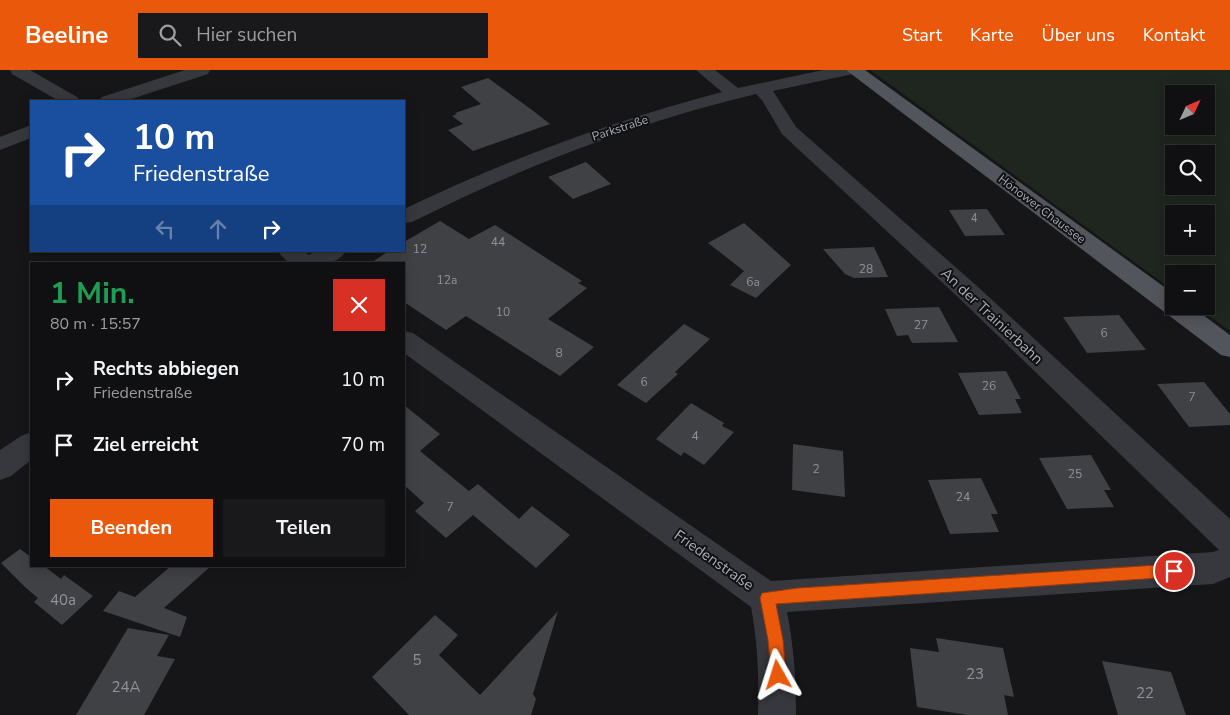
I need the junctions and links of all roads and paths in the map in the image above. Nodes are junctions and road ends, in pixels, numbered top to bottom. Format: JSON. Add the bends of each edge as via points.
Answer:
{"nodes":[{"id":1,"x":18,"y":70,"type":"edge"},
{"id":2,"x":202,"y":70,"type":"edge"},
{"id":3,"x":704,"y":70,"type":"edge"},
{"id":4,"x":847,"y":70,"type":"edge"},
{"id":5,"x":854,"y":70,"type":"edge"},
{"id":6,"x":760,"y":88,"type":"junction"},
{"id":7,"x":735,"y":94,"type":"junction"},
{"id":8,"x":69,"y":100,"type":"edge"},
{"id":9,"x":111,"y":100,"type":"edge"},
{"id":10,"x":30,"y":131,"type":"edge"},
{"id":11,"x":0,"y":144,"type":"edge"},
{"id":12,"x":405,"y":216,"type":"edge"},
{"id":13,"x":289,"y":252,"type":"edge"},
{"id":14,"x":333,"y":252,"type":"edge"},
{"id":15,"x":302,"y":262,"type":"edge"},
{"id":16,"x":314,"y":262,"type":"edge"},
{"id":17,"x":405,"y":341,"type":"edge"},
{"id":18,"x":1230,"y":348,"type":"edge"},
{"id":19,"x":30,"y":445,"type":"edge"},
{"id":20,"x":0,"y":466,"type":"edge"},
{"id":21,"x":1230,"y":540,"type":"edge"},
{"id":22,"x":1230,"y":562,"type":"edge"},
{"id":23,"x":768,"y":598,"type":"junction"},
{"id":24,"x":777,"y":715,"type":"edge"}],
"edges":[{"from":1,"to":8,"type":"street"},
{"from":2,"to":9,"type":"street"},
{"from":3,"to":7,"type":"street"},
{"from":4,"to":6,"type":"street","name":"Parkstraße"},
{"from":5,"to":18,"type":"main road","name":"Hönower Chaussee"},
{"from":6,"to":7,"type":"street","name":"Parkstraße"},
{"from":6,"to":21,"type":"street","name":"An der Trainierbahn","via":[[789,130],[968,292]]},
{"from":7,"to":12,"type":"street","name":"Parkstraße","via":[[637,122],[529,159]]},
{"from":10,"to":11,"type":"street"},
{"from":13,"to":15,"type":"street"},
{"from":14,"to":16,"type":"street"},
{"from":17,"to":23,"type":"street","name":"Friedenstraße"},
{"from":19,"to":20,"type":"street"},
{"from":22,"to":23,"type":"street","name":"Friedenstraße","via":[[1213,568]]},
{"from":23,"to":24,"type":"street","via":[[778,675]]}]}
